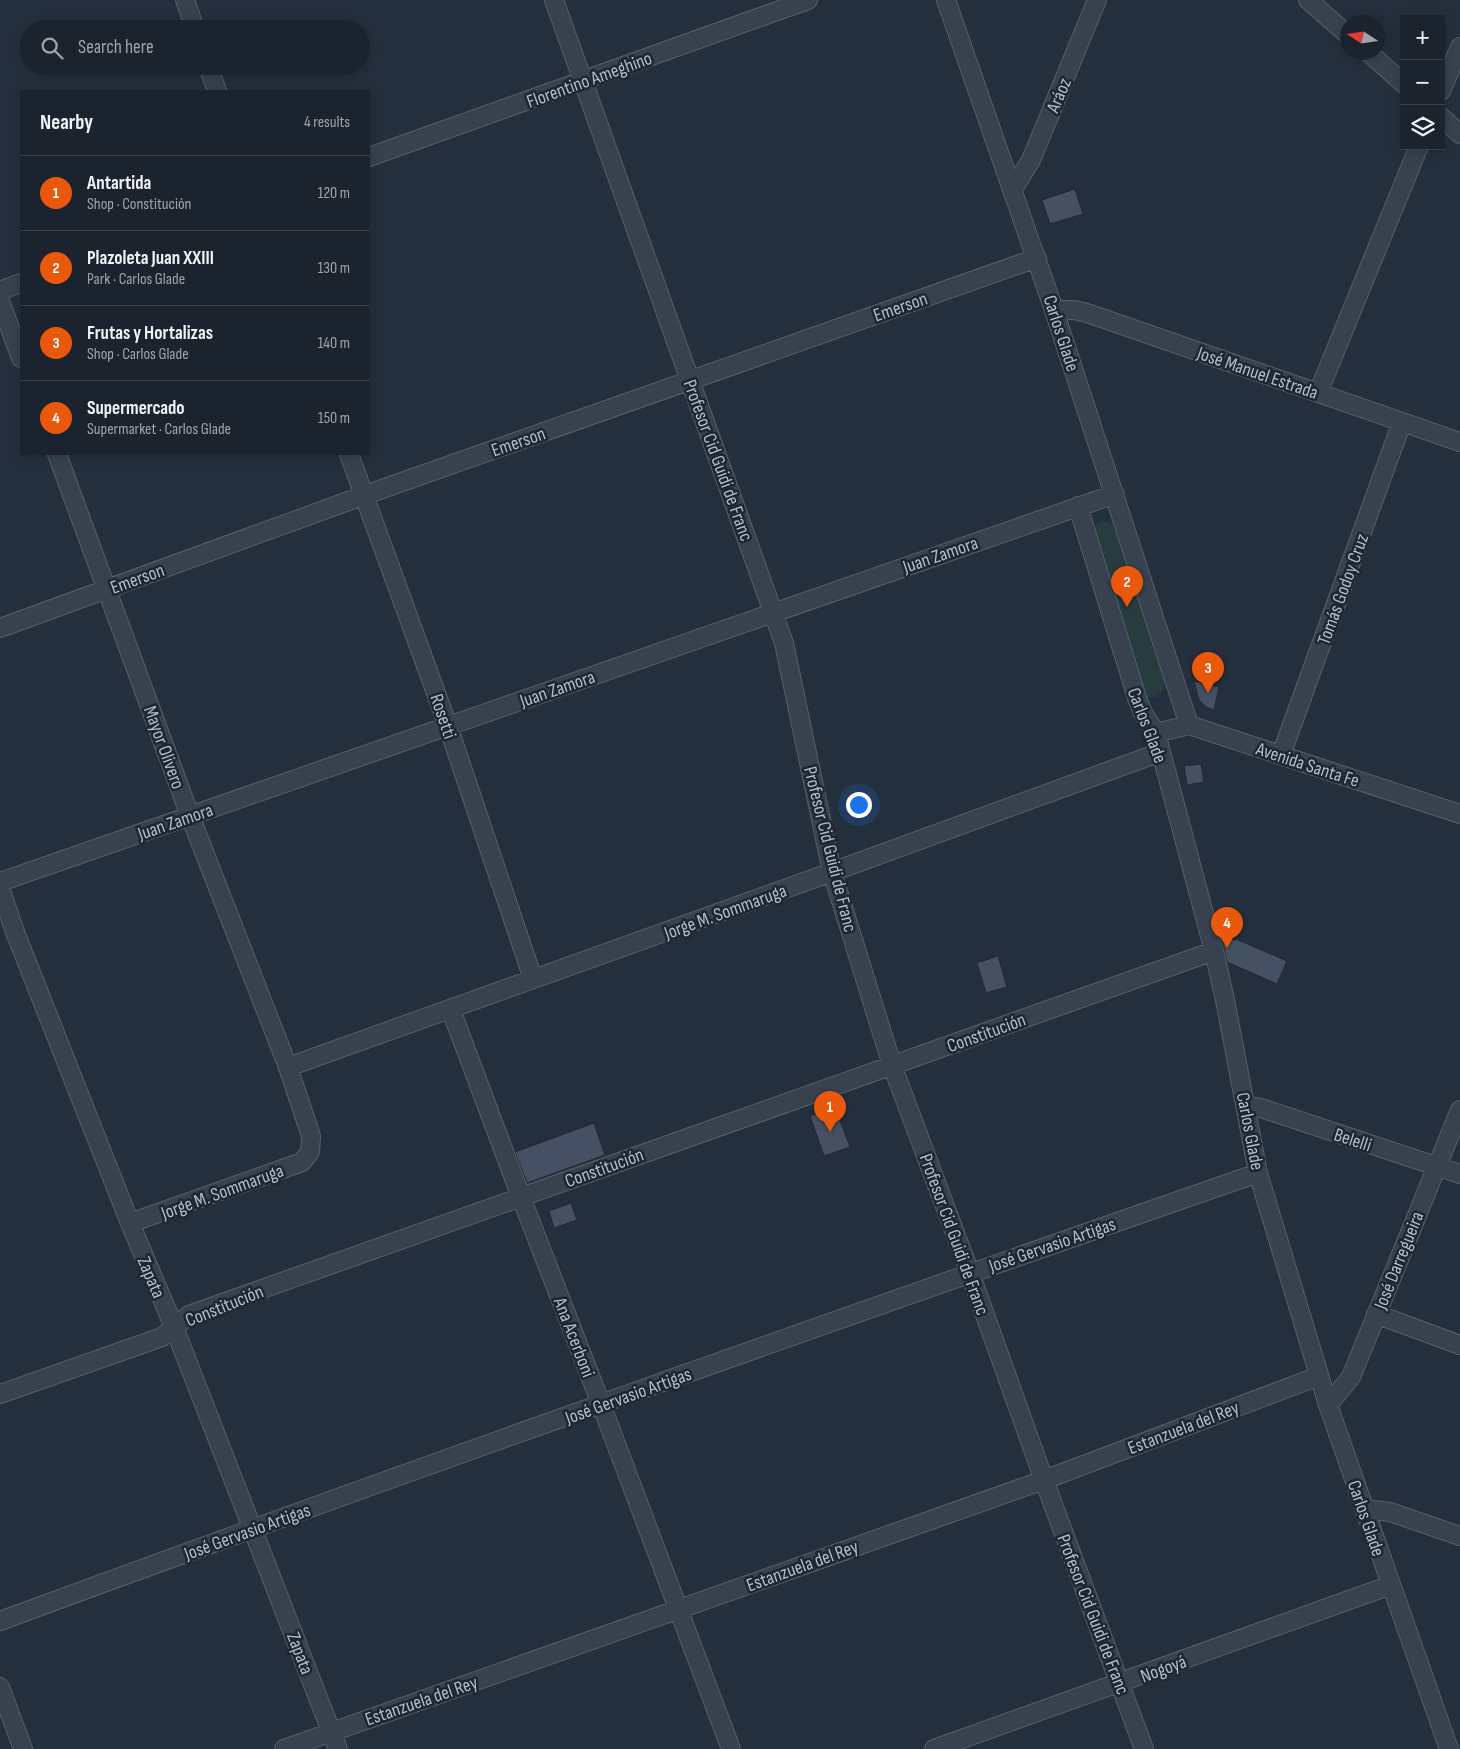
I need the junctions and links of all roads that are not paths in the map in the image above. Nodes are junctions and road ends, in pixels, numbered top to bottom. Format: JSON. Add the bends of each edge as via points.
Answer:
{"nodes":[{"id":1,"x":185,"y":0,"type":"edge"},
{"id":2,"x":554,"y":0,"type":"edge"},
{"id":3,"x":808,"y":0,"type":"edge"},
{"id":4,"x":946,"y":0,"type":"edge"},
{"id":5,"x":1097,"y":0,"type":"edge"},
{"id":6,"x":1308,"y":0,"type":"edge"},
{"id":7,"x":192,"y":20,"type":"edge"},
{"id":8,"x":1340,"y":28,"type":"edge"},
{"id":9,"x":1460,"y":47,"type":"edge"},
{"id":10,"x":1377,"y":60,"type":"edge"},
{"id":11,"x":211,"y":75,"type":"edge"},
{"id":12,"x":1400,"y":80,"type":"edge"},
{"id":13,"x":582,"y":81,"type":"junction"},
{"id":14,"x":1445,"y":82,"type":"edge"},
{"id":15,"x":217,"y":90,"type":"edge"},
{"id":16,"x":1445,"y":121,"type":"edge"},
{"id":17,"x":1460,"y":134,"type":"edge"},
{"id":18,"x":1416,"y":150,"type":"edge"},
{"id":19,"x":370,"y":157,"type":"edge"},
{"id":20,"x":1013,"y":189,"type":"junction"},
{"id":21,"x":1037,"y":258,"type":"junction"},
{"id":22,"x":20,"y":283,"type":"edge"},
{"id":23,"x":0,"y":291,"type":"edge"},
{"id":24,"x":0,"y":301,"type":"edge"},
{"id":25,"x":1054,"y":310,"type":"junction"},
{"id":26,"x":20,"y":355,"type":"edge"},
{"id":27,"x":690,"y":380,"type":"junction"},
{"id":28,"x":1318,"y":393,"type":"junction"},
{"id":29,"x":1402,"y":422,"type":"junction"},
{"id":30,"x":1460,"y":442,"type":"edge"},
{"id":31,"x":57,"y":455,"type":"edge"},
{"id":32,"x":349,"y":455,"type":"edge"},
{"id":33,"x":1115,"y":494,"type":"junction"},
{"id":34,"x":365,"y":495,"type":"junction"},
{"id":35,"x":1078,"y":506,"type":"junction"},
{"id":36,"x":107,"y":589,"type":"junction"},
{"id":37,"x":773,"y":612,"type":"junction"},
{"id":38,"x":0,"y":628,"type":"edge"},
{"id":39,"x":1189,"y":725,"type":"junction"},
{"id":40,"x":448,"y":726,"type":"junction"},
{"id":41,"x":1156,"y":733,"type":"junction"},
{"id":42,"x":1161,"y":752,"type":"junction"},
{"id":43,"x":1282,"y":755,"type":"junction"},
{"id":44,"x":1460,"y":814,"type":"edge"},
{"id":45,"x":190,"y":816,"type":"junction"},
{"id":46,"x":832,"y":872,"type":"junction"},
{"id":47,"x":0,"y":882,"type":"edge"},
{"id":48,"x":0,"y":888,"type":"edge"},
{"id":49,"x":7,"y":935,"type":"edge"},
{"id":50,"x":1214,"y":951,"type":"junction"},
{"id":51,"x":533,"y":979,"type":"junction"},
{"id":52,"x":451,"y":1010,"type":"junction"},
{"id":53,"x":892,"y":1065,"type":"junction"},
{"id":54,"x":288,"y":1067,"type":"junction"},
{"id":55,"x":1246,"y":1105,"type":"junction"},
{"id":56,"x":1460,"y":1110,"type":"edge"},
{"id":57,"x":310,"y":1152,"type":"joint"},
{"id":58,"x":1436,"y":1166,"type":"junction"},
{"id":59,"x":1258,"y":1173,"type":"junction"},
{"id":60,"x":1460,"y":1174,"type":"edge"},
{"id":61,"x":521,"y":1197,"type":"junction"},
{"id":62,"x":130,"y":1223,"type":"junction"},
{"id":63,"x":970,"y":1273,"type":"junction"},
{"id":64,"x":1376,"y":1314,"type":"junction"},
{"id":65,"x":174,"y":1327,"type":"junction"},
{"id":66,"x":1460,"y":1345,"type":"edge"},
{"id":67,"x":1319,"y":1376,"type":"junction"},
{"id":68,"x":0,"y":1394,"type":"edge"},
{"id":69,"x":601,"y":1404,"type":"junction"},
{"id":70,"x":1328,"y":1405,"type":"junction"},
{"id":71,"x":1044,"y":1480,"type":"junction"},
{"id":72,"x":1364,"y":1509,"type":"junction"},
{"id":73,"x":252,"y":1528,"type":"junction"},
{"id":74,"x":1460,"y":1536,"type":"edge"},
{"id":75,"x":1390,"y":1584,"type":"junction"},
{"id":76,"x":678,"y":1609,"type":"junction"},
{"id":77,"x":0,"y":1621,"type":"edge"},
{"id":78,"x":1120,"y":1683,"type":"junction"},
{"id":79,"x":0,"y":1687,"type":"edge"},
{"id":80,"x":331,"y":1732,"type":"junction"},
{"id":81,"x":23,"y":1749,"type":"edge"},
{"id":82,"x":284,"y":1749,"type":"edge"},
{"id":83,"x":338,"y":1749,"type":"edge"},
{"id":84,"x":731,"y":1749,"type":"edge"},
{"id":85,"x":934,"y":1749,"type":"edge"},
{"id":86,"x":1144,"y":1749,"type":"edge"},
{"id":87,"x":1449,"y":1749,"type":"edge"}],
"edges":[{"from":1,"to":7,"type":"street"},
{"from":2,"to":13,"type":"street","name":"Profesor Cid Guidi de Franc"},
{"from":3,"to":13,"type":"street","name":"Florentino Ameghino"},
{"from":4,"to":20,"type":"street","name":"Carlos Glade"},
{"from":5,"to":20,"type":"street","name":"Aráoz","via":[[1030,160]]},
{"from":6,"to":8,"type":"street"},
{"from":9,"to":14,"type":"street"},
{"from":10,"to":12,"type":"street"},
{"from":11,"to":15,"type":"street"},
{"from":13,"to":19,"type":"street","name":"Florentino Ameghino"},
{"from":13,"to":27,"type":"street","name":"Profesor Cid Guidi de Franc"},
{"from":16,"to":17,"type":"street"},
{"from":18,"to":28,"type":"street"},
{"from":20,"to":21,"type":"street","name":"Carlos Glade"},
{"from":21,"to":25,"type":"street","name":"Carlos Glade"},
{"from":21,"to":27,"type":"street","name":"Emerson"},
{"from":22,"to":23,"type":"street"},
{"from":24,"to":26,"type":"street"},
{"from":25,"to":28,"type":"street","name":"José Manuel Estrada","via":[[1087,313]]},
{"from":25,"to":33,"type":"street","name":"Carlos Glade"},
{"from":27,"to":34,"type":"street","name":"Emerson"},
{"from":27,"to":37,"type":"street","name":"Profesor Cid Guidi de Franc"},
{"from":28,"to":29,"type":"street","name":"José Manuel Estrada"},
{"from":29,"to":30,"type":"street","name":"José Manuel Estrada"},
{"from":29,"to":43,"type":"street","name":"Tomás Godoy Cruz"},
{"from":31,"to":36,"type":"street","name":"Mayor Olivero"},
{"from":32,"to":34,"type":"street","name":"Rosetti"},
{"from":33,"to":35,"type":"street","name":"Juan Zamora"},
{"from":33,"to":39,"type":"street","name":"Carlos Glade"},
{"from":34,"to":36,"type":"street","name":"Emerson"},
{"from":34,"to":40,"type":"street","name":"Rosetti"},
{"from":35,"to":37,"type":"street","name":"Juan Zamora"},
{"from":35,"to":41,"type":"street","name":"Carlos Glade","via":[[1137,698]]},
{"from":36,"to":38,"type":"street","name":"Emerson"},
{"from":36,"to":45,"type":"street","name":"Mayor Olivero"},
{"from":37,"to":40,"type":"street","name":"Juan Zamora"},
{"from":37,"to":46,"type":"street","name":"Profesor Cid Guidi de Franc","via":[[790,668]]},
{"from":39,"to":41,"type":"street"},
{"from":39,"to":43,"type":"street","name":"Avenida Santa Fe"},
{"from":40,"to":45,"type":"street","name":"Juan Zamora"},
{"from":40,"to":51,"type":"street","name":"Rosetti"},
{"from":41,"to":42,"type":"street","name":"Carlos Glade"},
{"from":42,"to":46,"type":"street","name":"Jorge M. Sommaruga"},
{"from":42,"to":50,"type":"street","name":"Carlos Glade"},
{"from":43,"to":44,"type":"street","name":"Avenida Santa Fe"},
{"from":45,"to":47,"type":"street","name":"Juan Zamora"},
{"from":45,"to":54,"type":"street","name":"Mayor Olivero"},
{"from":46,"to":51,"type":"street","name":"Jorge M. Sommaruga"},
{"from":46,"to":53,"type":"street","name":"Profesor Cid Guidi de Franc"},
{"from":48,"to":49,"type":"street","name":"Zapata"},
{"from":49,"to":62,"type":"street","name":"Zapata"},
{"from":50,"to":53,"type":"street","name":"Constitución"},
{"from":50,"to":55,"type":"street","name":"Carlos Glade"},
{"from":51,"to":52,"type":"street","name":"Jorge M. Sommaruga"},
{"from":52,"to":54,"type":"street","name":"Jorge M. Sommaruga"},
{"from":52,"to":61,"type":"street","name":"Ana Acerboni"},
{"from":53,"to":61,"type":"street","name":"Constitución"},
{"from":53,"to":63,"type":"street","name":"Profesor Cid Guidi de Franc"},
{"from":54,"to":57,"type":"street","name":"Mayor Olivero","via":[[311,1136]]},
{"from":55,"to":58,"type":"street","name":"Belelli"},
{"from":55,"to":59,"type":"street","name":"Carlos Glade"},
{"from":56,"to":58,"type":"street","name":"José Darregueira"},
{"from":57,"to":62,"type":"street","name":"Jorge M. Sommaruga","via":[[302,1162]]},
{"from":58,"to":60,"type":"street","name":"Belelli"},
{"from":58,"to":64,"type":"street","name":"José Darregueira"},
{"from":59,"to":63,"type":"street","name":"José Gervasio Artigas"},
{"from":59,"to":67,"type":"street","name":"Carlos Glade"},
{"from":61,"to":65,"type":"street","name":"Constitución","via":[[189,1315]]},
{"from":61,"to":69,"type":"street","name":"Ana Acerboni"},
{"from":62,"to":65,"type":"street","name":"Zapata"},
{"from":63,"to":69,"type":"street","name":"José Gervasio Artigas"},
{"from":63,"to":71,"type":"street","name":"Profesor Cid Guidi de Franc"},
{"from":64,"to":66,"type":"street"},
{"from":64,"to":70,"type":"street","name":"José Darregueira","via":[[1351,1377]]},
{"from":65,"to":68,"type":"street","name":"Constitución","via":[[162,1337]]},
{"from":65,"to":73,"type":"street","name":"Zapata"},
{"from":67,"to":70,"type":"street","name":"Carlos Glade"},
{"from":67,"to":71,"type":"street","name":"Estanzuela del Rey"},
{"from":69,"to":73,"type":"street","name":"José Gervasio Artigas"},
{"from":69,"to":76,"type":"street","name":"Ana Acerboni"},
{"from":70,"to":72,"type":"street","name":"Carlos Glade"},
{"from":71,"to":76,"type":"street","name":"Estanzuela del Rey"},
{"from":71,"to":78,"type":"street","name":"Profesor Cid Guidi de Franc"},
{"from":72,"to":74,"type":"street","via":[[1390,1512]]},
{"from":72,"to":75,"type":"street","name":"Carlos Glade"},
{"from":73,"to":77,"type":"street","name":"José Gervasio Artigas"},
{"from":73,"to":80,"type":"street","name":"Zapata"},
{"from":75,"to":78,"type":"street","name":"Nogoyá"},
{"from":75,"to":87,"type":"street","name":"Carlos Glade"},
{"from":76,"to":80,"type":"street","name":"Estanzuela del Rey"},
{"from":76,"to":84,"type":"street","name":"Ana Acerboni"},
{"from":78,"to":85,"type":"street","name":"Nogoyá"},
{"from":78,"to":86,"type":"street","name":"Profesor Cid Guidi de Franc"},
{"from":79,"to":81,"type":"street"},
{"from":80,"to":82,"type":"street","name":"Estanzuela del Rey"},
{"from":80,"to":83,"type":"street","name":"Zapata"}]}
